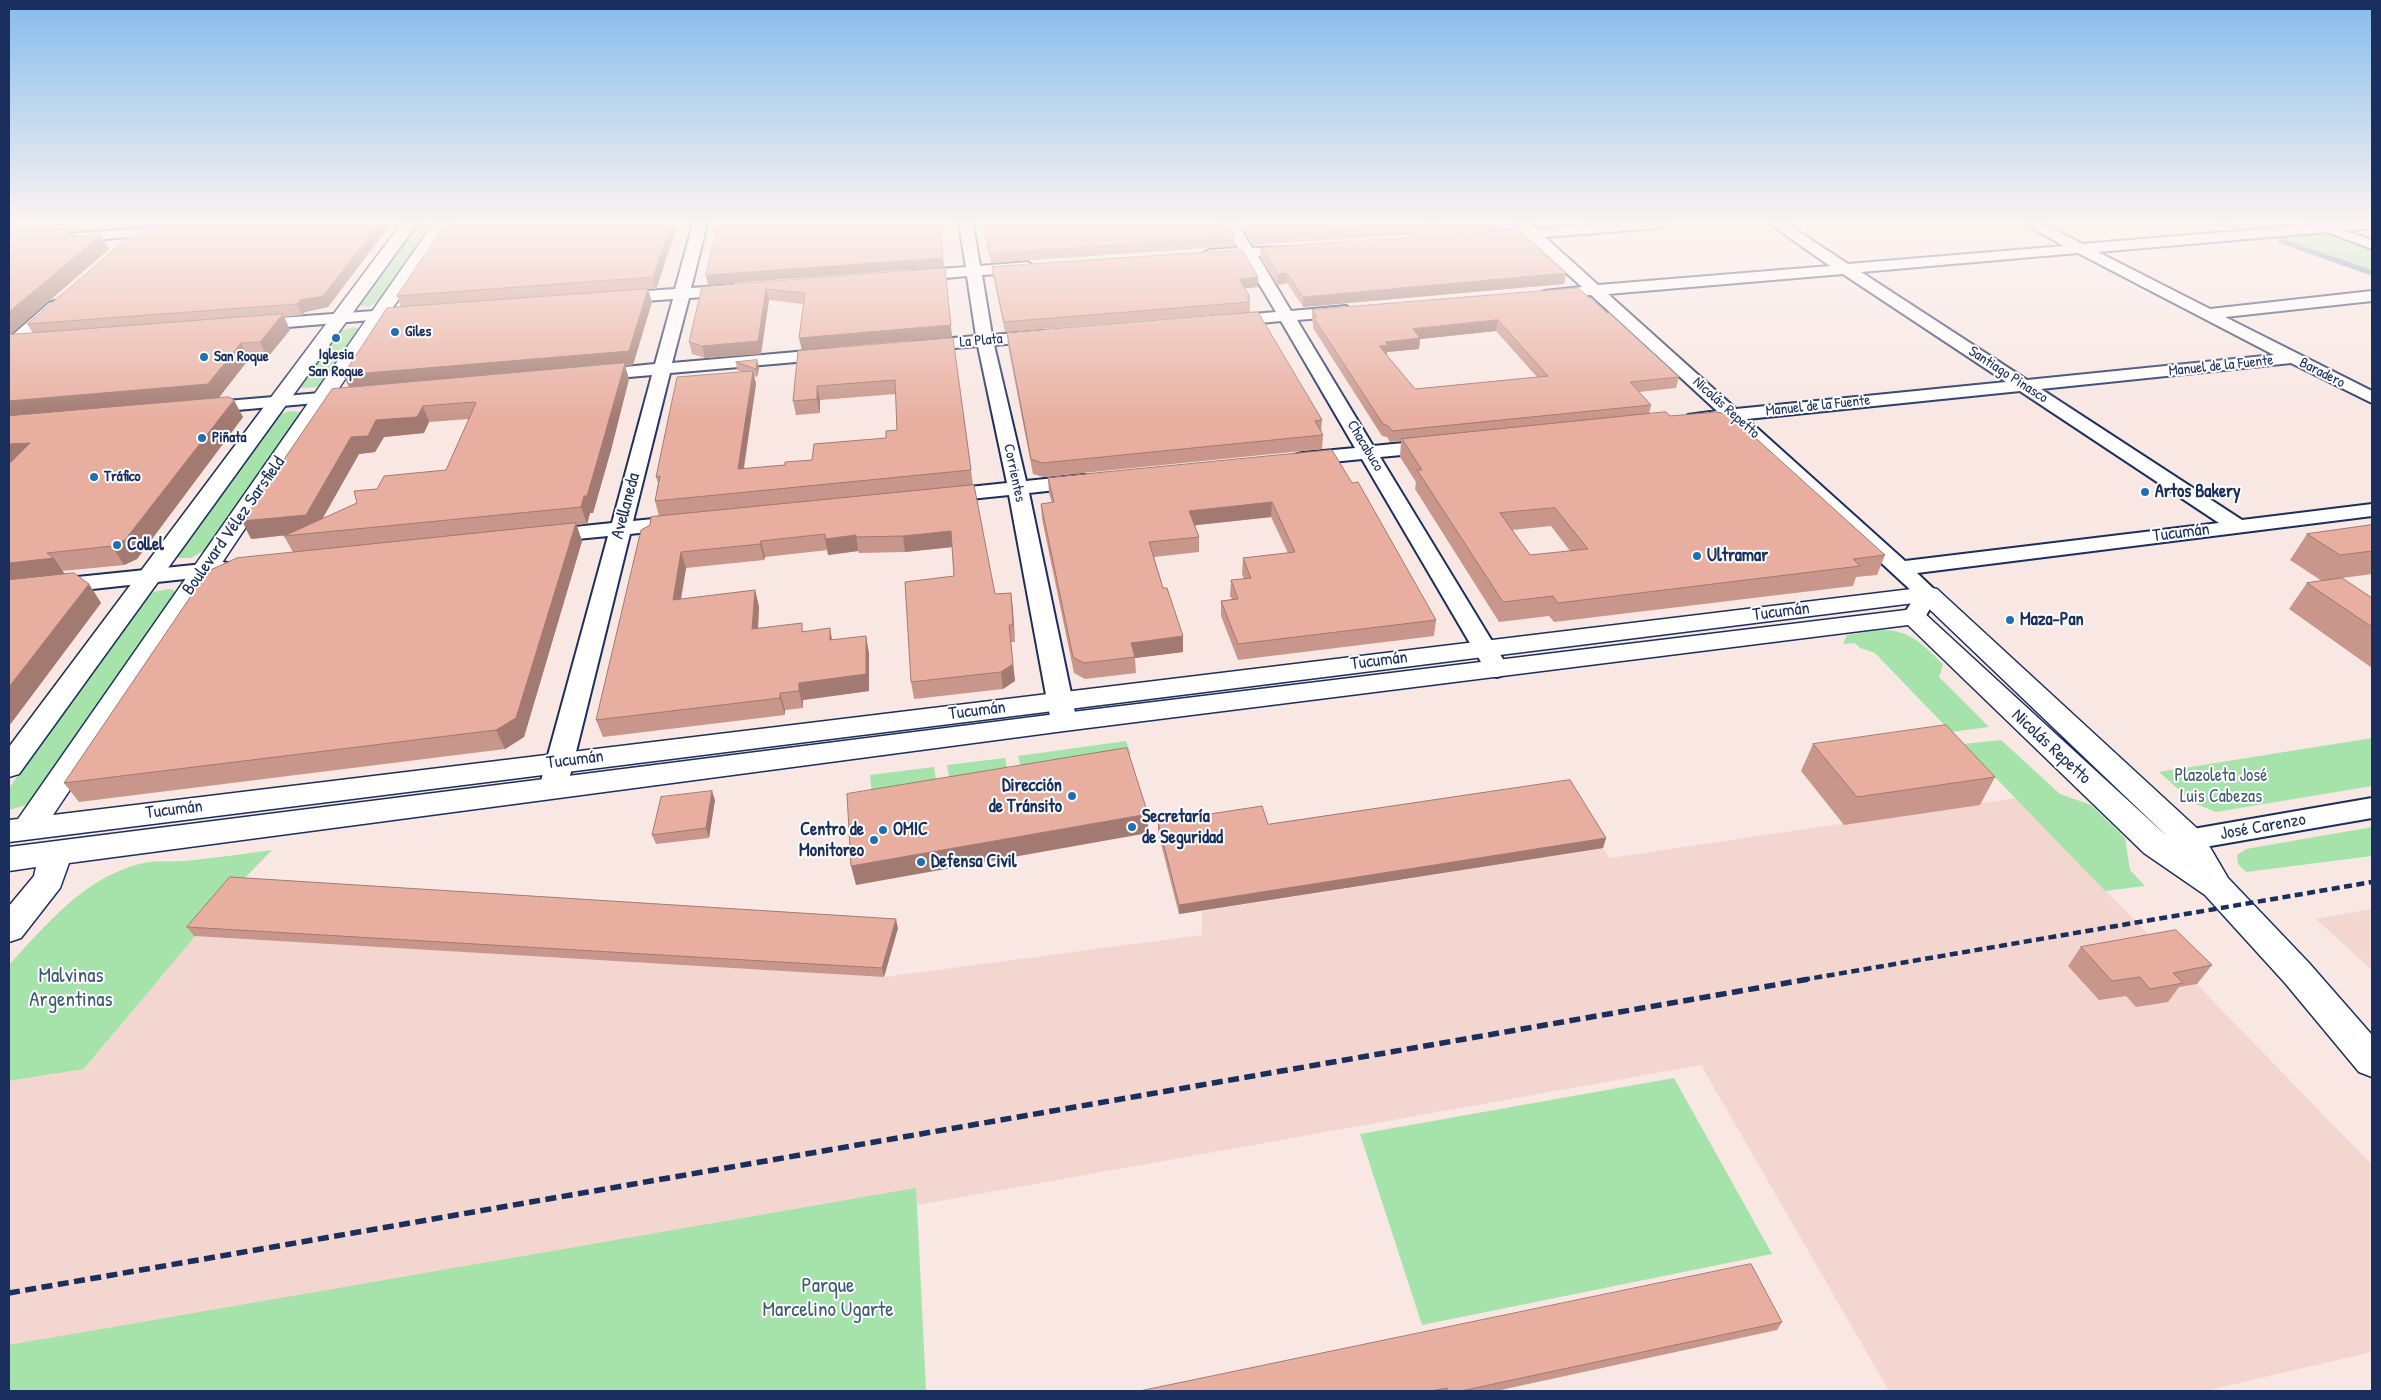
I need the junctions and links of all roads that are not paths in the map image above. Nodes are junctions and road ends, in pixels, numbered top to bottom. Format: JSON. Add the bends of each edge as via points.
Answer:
{"nodes":[{"id":1,"x":360,"y":289,"type":"edge"},
{"id":2,"x":396,"y":289,"type":"edge"},
{"id":3,"x":683,"y":289,"type":"edge"},
{"id":4,"x":736,"y":289,"type":"edge"},
{"id":5,"x":978,"y":289,"type":"edge"},
{"id":6,"x":1270,"y":289,"type":"edge"},
{"id":7,"x":1617,"y":289,"type":"edge"},
{"id":8,"x":1876,"y":289,"type":"edge"},
{"id":9,"x":2157,"y":289,"type":"edge"},
{"id":10,"x":1597,"y":291,"type":"junction"},
{"id":11,"x":682,"y":294,"type":"junction"},
{"id":12,"x":1535,"y":296,"type":"edge"},
{"id":13,"x":2372,"y":296,"type":"edge"},
{"id":14,"x":64,"y":299,"type":"edge"},
{"id":15,"x":604,"y":299,"type":"edge"},
{"id":16,"x":1362,"y":310,"type":"edge"},
{"id":17,"x":417,"y":313,"type":"edge"},
{"id":18,"x":2204,"y":314,"type":"junction"},
{"id":19,"x":378,"y":316,"type":"junction"},
{"id":20,"x":1285,"y":316,"type":"junction"},
{"id":21,"x":339,"y":318,"type":"junction"},
{"id":22,"x":1217,"y":322,"type":"edge"},
{"id":23,"x":240,"y":326,"type":"edge"},
{"id":24,"x":1063,"y":334,"type":"edge"},
{"id":25,"x":985,"y":340,"type":"junction"},
{"id":26,"x":41,"y":342,"type":"edge"},
{"id":27,"x":10,"y":345,"type":"edge"},
{"id":28,"x":907,"y":348,"type":"edge"},
{"id":29,"x":848,"y":353,"type":"edge"},
{"id":30,"x":2293,"y":358,"type":"junction"},
{"id":31,"x":663,"y":369,"type":"junction"},
{"id":32,"x":575,"y":377,"type":"edge"},
{"id":33,"x":2023,"y":386,"type":"junction"},
{"id":34,"x":2364,"y":388,"type":"edge"},
{"id":35,"x":361,"y":394,"type":"edge"},
{"id":36,"x":322,"y":398,"type":"junction"},
{"id":37,"x":2372,"y":398,"type":"edge"},
{"id":38,"x":278,"y":401,"type":"junction"},
{"id":39,"x":182,"y":410,"type":"edge"},
{"id":40,"x":1734,"y":415,"type":"junction"},
{"id":41,"x":1675,"y":421,"type":"edge"},
{"id":42,"x":1448,"y":444,"type":"edge"},
{"id":43,"x":1369,"y":452,"type":"junction"},
{"id":44,"x":1282,"y":461,"type":"edge"},
{"id":45,"x":1106,"y":479,"type":"edge"},
{"id":46,"x":1018,"y":488,"type":"junction"},
{"id":47,"x":920,"y":498,"type":"edge"},
{"id":48,"x":2372,"y":510,"type":"edge"},
{"id":49,"x":707,"y":520,"type":"edge"},
{"id":50,"x":2238,"y":526,"type":"junction"},
{"id":51,"x":619,"y":529,"type":"junction"},
{"id":52,"x":530,"y":538,"type":"edge"},
{"id":53,"x":242,"y":567,"type":"edge"},
{"id":54,"x":1901,"y":568,"type":"junction"},
{"id":55,"x":203,"y":571,"type":"junction"},
{"id":56,"x":149,"y":576,"type":"junction"},
{"id":57,"x":9,"y":591,"type":"edge"},
{"id":58,"x":1920,"y":606,"type":"junction"},
{"id":59,"x":1491,"y":658,"type":"junction"},
{"id":60,"x":1062,"y":712,"type":"junction"},
{"id":61,"x":9,"y":767,"type":"edge"},
{"id":62,"x":556,"y":775,"type":"junction"},
{"id":63,"x":2372,"y":808,"type":"edge"},
{"id":64,"x":18,"y":830,"type":"edge"},
{"id":65,"x":2190,"y":840,"type":"junction"},
{"id":66,"x":2154,"y":845,"type":"junction"},
{"id":67,"x":56,"y":852,"type":"junction"},
{"id":68,"x":9,"y":859,"type":"edge"},
{"id":69,"x":2216,"y":886,"type":"junction"},
{"id":70,"x":9,"y":929,"type":"edge"},
{"id":71,"x":2297,"y":973,"type":"junction"},
{"id":72,"x":2372,"y":1034,"type":"edge"},
{"id":73,"x":2372,"y":1062,"type":"edge"}],
"edges":[{"from":1,"to":21,"type":"street","name":"Boulevard Vélez Sarsfield"},
{"from":2,"to":19,"type":"street","name":"Boulevard Vélez Sarsfield"},
{"from":3,"to":11,"type":"street","name":"Avellaneda"},
{"from":4,"to":11,"type":"street"},
{"from":5,"to":25,"type":"street","name":"Corrientes"},
{"from":6,"to":20,"type":"street","name":"Chacabuco"},
{"from":7,"to":10,"type":"street"},
{"from":8,"to":33,"type":"street","name":"Santiago Pinasco"},
{"from":9,"to":18,"type":"street","name":"Baradero"},
{"from":10,"to":12,"type":"street"},
{"from":10,"to":40,"type":"street","name":"Nicolás Repetto"},
{"from":11,"to":15,"type":"street"},
{"from":11,"to":31,"type":"street","name":"Avellaneda"},
{"from":13,"to":18,"type":"street"},
{"from":14,"to":27,"type":"street"},
{"from":16,"to":20,"type":"street"},
{"from":17,"to":19,"type":"street"},
{"from":18,"to":30,"type":"street","name":"Baradero"},
{"from":19,"to":21,"type":"street"},
{"from":19,"to":36,"type":"street","name":"Boulevard Vélez Sarsfield"},
{"from":20,"to":22,"type":"street"},
{"from":20,"to":43,"type":"street","name":"Chacabuco"},
{"from":21,"to":23,"type":"street"},
{"from":21,"to":38,"type":"street","name":"Boulevard Vélez Sarsfield"},
{"from":24,"to":25,"type":"street","name":"La Plata"},
{"from":25,"to":28,"type":"street","name":"La Plata"},
{"from":25,"to":46,"type":"street","name":"Corrientes"},
{"from":26,"to":27,"type":"street"},
{"from":29,"to":31,"type":"street"},
{"from":30,"to":33,"type":"street","name":"Manuel de la Fuente"},
{"from":30,"to":34,"type":"street","name":"Baradero"},
{"from":31,"to":32,"type":"street"},
{"from":31,"to":51,"type":"street","name":"Avellaneda"},
{"from":33,"to":40,"type":"street","name":"Manuel de la Fuente"},
{"from":33,"to":50,"type":"street","name":"Santiago Pinasco"},
{"from":34,"to":37,"type":"street","name":"Baradero"},
{"from":35,"to":36,"type":"street"},
{"from":36,"to":38,"type":"street"},
{"from":36,"to":55,"type":"street","name":"Boulevard Vélez Sarsfield"},
{"from":38,"to":39,"type":"street"},
{"from":38,"to":56,"type":"street","name":"Boulevard Vélez Sarsfield"},
{"from":40,"to":41,"type":"street","name":"Manuel de la Fuente"},
{"from":40,"to":54,"type":"street","name":"Nicolás Repetto"},
{"from":42,"to":43,"type":"street"},
{"from":43,"to":44,"type":"street"},
{"from":43,"to":59,"type":"street","name":"Chacabuco"},
{"from":45,"to":46,"type":"street"},
{"from":46,"to":47,"type":"street"},
{"from":46,"to":60,"type":"street","name":"Corrientes"},
{"from":48,"to":50,"type":"street","name":"Tucumán"},
{"from":49,"to":51,"type":"street"},
{"from":50,"to":54,"type":"street","name":"Tucumán"},
{"from":51,"to":52,"type":"street"},
{"from":51,"to":62,"type":"street","name":"Avellaneda"},
{"from":53,"to":55,"type":"street"},
{"from":54,"to":58,"type":"street","name":"Nicolás Repetto"},
{"from":55,"to":56,"type":"street"},
{"from":55,"to":64,"type":"street","name":"Boulevard Vélez Sarsfield"},
{"from":56,"to":57,"type":"street"},
{"from":56,"to":61,"type":"street","name":"Boulevard Vélez Sarsfield"},
{"from":58,"to":59,"type":"street","name":"Tucumán"},
{"from":58,"to":65,"type":"street","name":"Nicolás Repetto"},
{"from":58,"to":66,"type":"street","name":"Nicolás Repetto"},
{"from":59,"to":60,"type":"street","name":"Tucumán"},
{"from":60,"to":62,"type":"street","name":"Tucumán"},
{"from":62,"to":64,"type":"street","name":"Tucumán"},
{"from":62,"to":67,"type":"street","name":"Tucumán"},
{"from":63,"to":65,"type":"street","name":"José Carenzo"},
{"from":64,"to":67,"type":"street"},
{"from":65,"to":66,"type":"street","name":"José Carenzo"},
{"from":65,"to":69,"type":"street","name":"Nicolás Repetto"},
{"from":66,"to":69,"type":"street","name":"Nicolás Repetto"},
{"from":67,"to":68,"type":"street","name":"Tucumán"},
{"from":67,"to":70,"type":"street","via":[[49,880]]},
{"from":69,"to":71,"type":"street","name":"Nicolás Repetto"},
{"from":71,"to":72,"type":"street","name":"Nicolás Repetto"},
{"from":71,"to":73,"type":"street","name":"Nicolás Repetto"}]}
